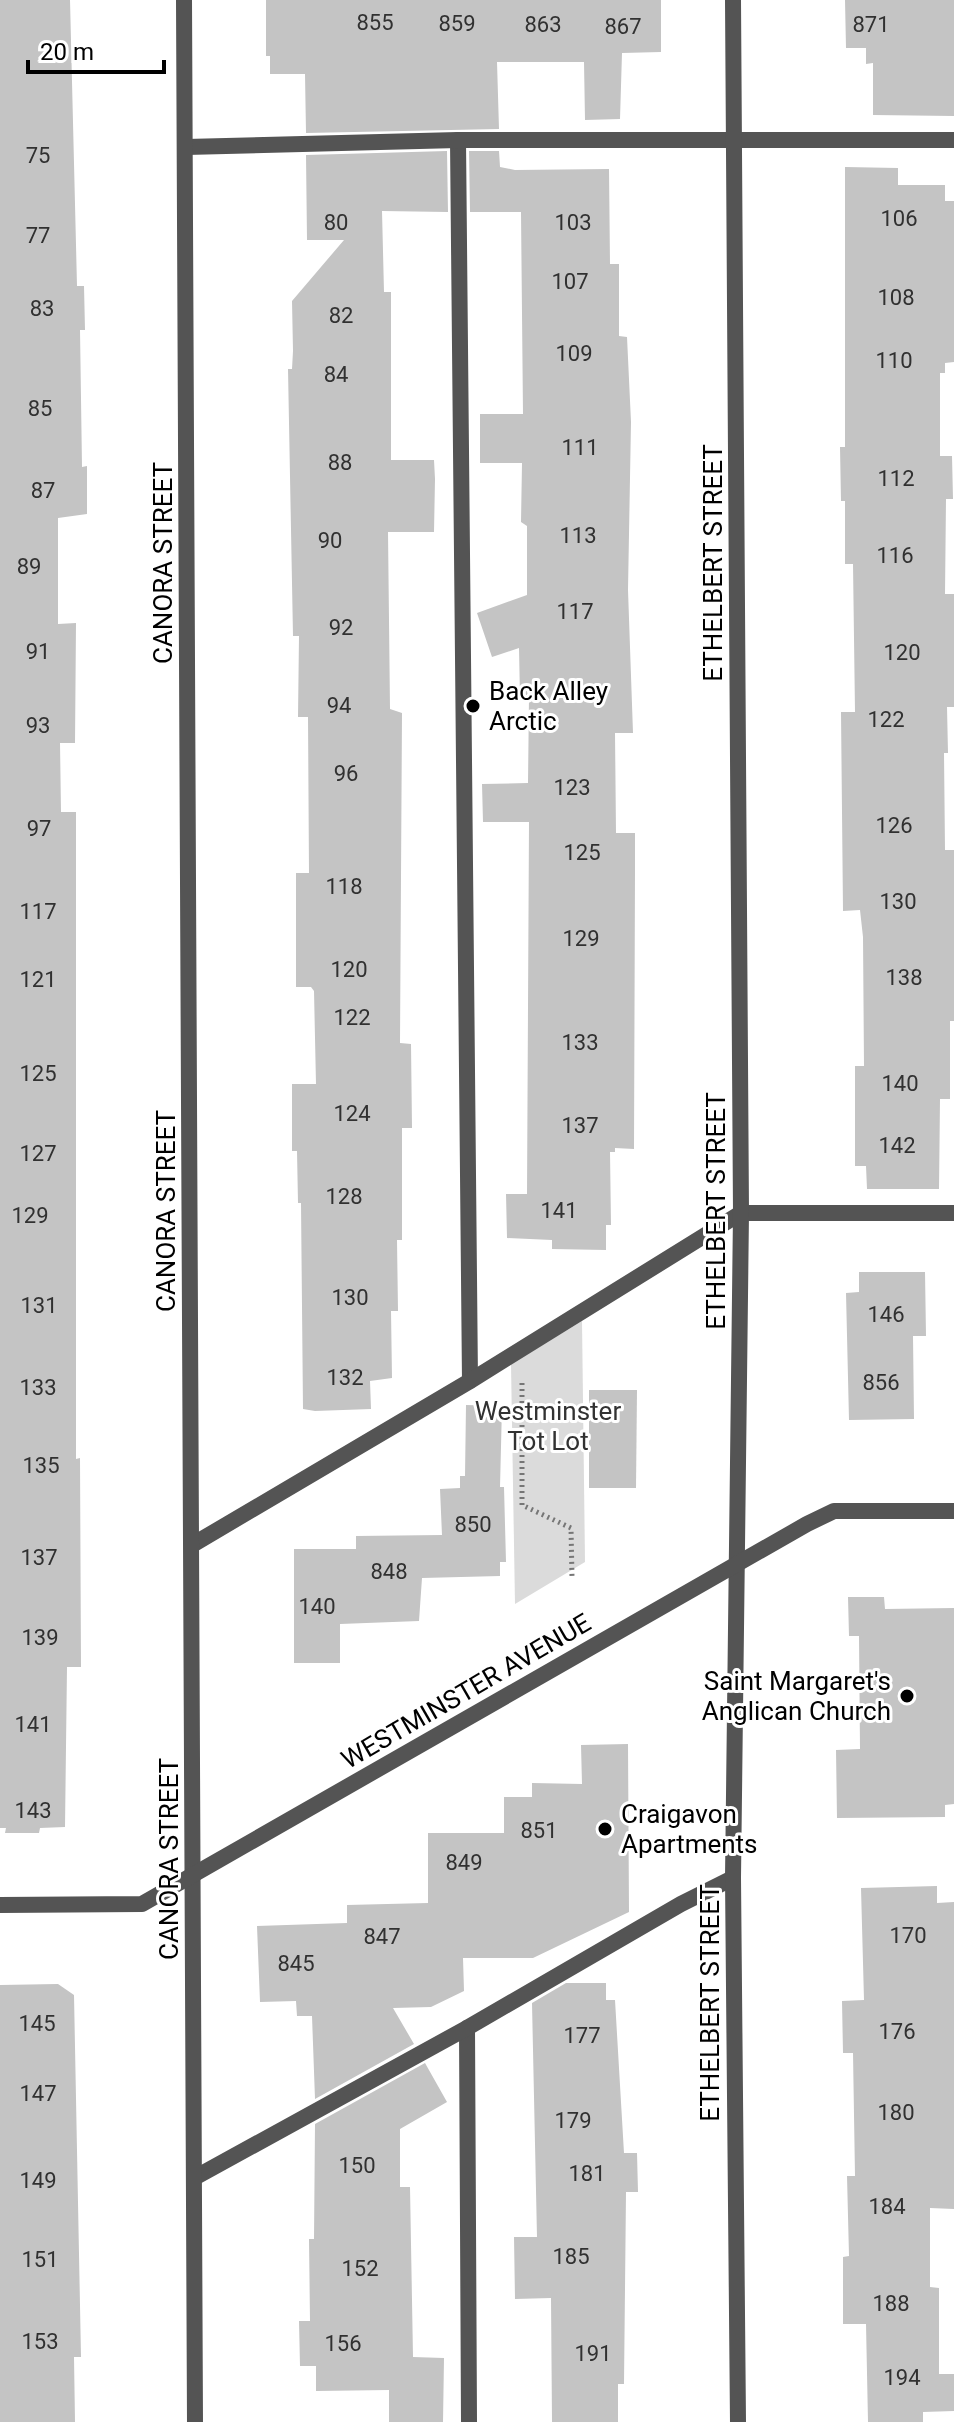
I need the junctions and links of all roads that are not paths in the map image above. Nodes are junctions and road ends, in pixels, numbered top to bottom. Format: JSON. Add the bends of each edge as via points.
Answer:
{"nodes":[{"id":1,"x":184,"y":0,"type":"edge"},
{"id":2,"x":733,"y":0,"type":"edge"},
{"id":3,"x":458,"y":140,"type":"junction"},
{"id":4,"x":734,"y":140,"type":"junction"},
{"id":5,"x":954,"y":140,"type":"edge"},
{"id":6,"x":186,"y":147,"type":"junction"},
{"id":7,"x":741,"y":1213,"type":"junction"},
{"id":8,"x":954,"y":1213,"type":"edge"},
{"id":9,"x":470,"y":1381,"type":"junction"},
{"id":10,"x":954,"y":1511,"type":"edge"},
{"id":11,"x":192,"y":1545,"type":"junction"},
{"id":12,"x":735,"y":1565,"type":"junction"},
{"id":13,"x":193,"y":1875,"type":"junction"},
{"id":14,"x":733,"y":1878,"type":"junction"},
{"id":15,"x":0,"y":1905,"type":"edge"},
{"id":16,"x":467,"y":2028,"type":"junction"},
{"id":17,"x":194,"y":2178,"type":"junction"},
{"id":18,"x":195,"y":2422,"type":"edge"},
{"id":19,"x":469,"y":2422,"type":"edge"},
{"id":20,"x":738,"y":2422,"type":"edge"}],
"edges":[{"from":1,"to":6,"type":"street","name":"CANORA STREET"},
{"from":2,"to":4,"type":"street","name":"ETHELBERT STREET"},
{"from":3,"to":4,"type":"street"},
{"from":3,"to":6,"type":"street"},
{"from":3,"to":9,"type":"street"},
{"from":4,"to":5,"type":"street"},
{"from":4,"to":7,"type":"street","name":"ETHELBERT STREET"},
{"from":6,"to":11,"type":"street","name":"CANORA STREET"},
{"from":7,"to":8,"type":"street"},
{"from":7,"to":9,"type":"street"},
{"from":7,"to":12,"type":"street","name":"ETHELBERT STREET"},
{"from":9,"to":11,"type":"street"},
{"from":10,"to":12,"type":"street","name":"WESTMINSTER AVENUE","via":[[834,1511]]},
{"from":11,"to":13,"type":"street","name":"CANORA STREET"},
{"from":12,"to":13,"type":"street","name":"WESTMINSTER AVENUE"},
{"from":12,"to":14,"type":"street","name":"ETHELBERT STREET"},
{"from":13,"to":15,"type":"street","name":"WESTMINSTER AVENUE","via":[[142,1904]]},
{"from":13,"to":17,"type":"street","name":"CANORA STREET"},
{"from":14,"to":16,"type":"street"},
{"from":14,"to":20,"type":"street","name":"ETHELBERT STREET"},
{"from":16,"to":17,"type":"street"},
{"from":16,"to":19,"type":"street"},
{"from":17,"to":18,"type":"street","name":"CANORA STREET"}]}
